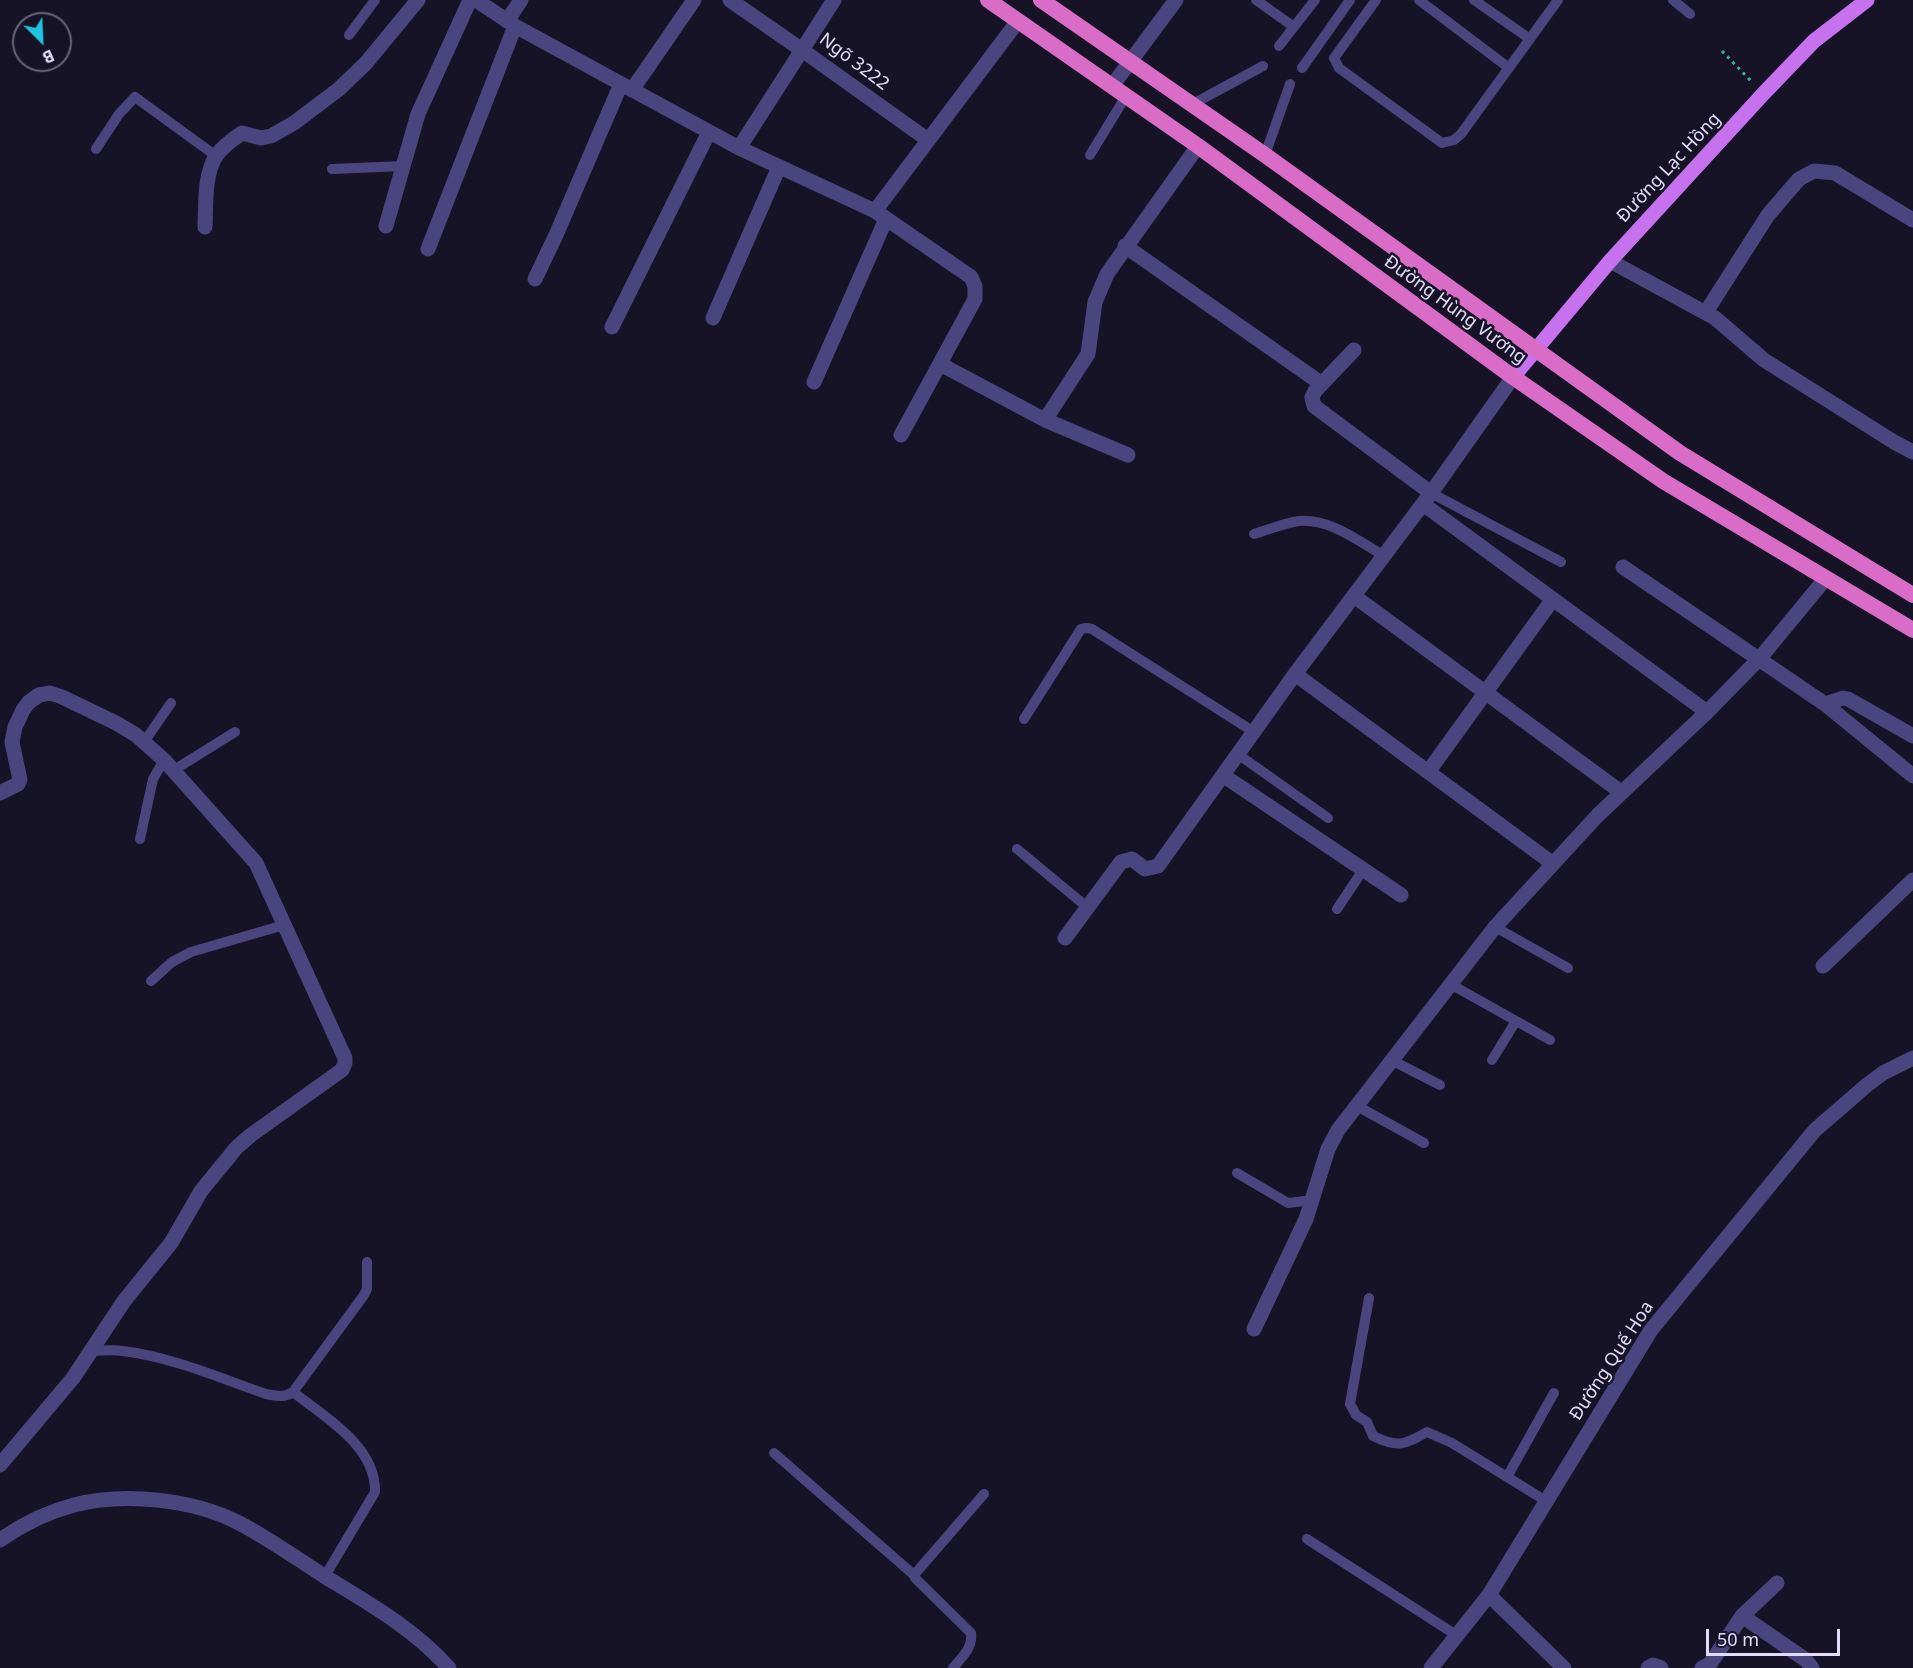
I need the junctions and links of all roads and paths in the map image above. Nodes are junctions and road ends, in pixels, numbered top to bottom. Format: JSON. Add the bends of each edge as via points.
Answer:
{"nodes":[{"id":1,"x":375,"y":0,"type":"edge"},
{"id":2,"x":418,"y":0,"type":"edge"},
{"id":3,"x":470,"y":0,"type":"edge"},
{"id":4,"x":476,"y":0,"type":"edge"},
{"id":5,"x":521,"y":0,"type":"edge"},
{"id":6,"x":694,"y":0,"type":"edge"},
{"id":7,"x":730,"y":0,"type":"edge"},
{"id":8,"x":834,"y":0,"type":"edge"},
{"id":9,"x":988,"y":0,"type":"edge"},
{"id":10,"x":1041,"y":0,"type":"edge"},
{"id":11,"x":1176,"y":0,"type":"edge"},
{"id":12,"x":1256,"y":0,"type":"edge"},
{"id":13,"x":1315,"y":0,"type":"edge"},
{"id":14,"x":1350,"y":0,"type":"edge"},
{"id":15,"x":1376,"y":0,"type":"edge"},
{"id":16,"x":1419,"y":0,"type":"edge"},
{"id":17,"x":1474,"y":0,"type":"edge"},
{"id":18,"x":1558,"y":0,"type":"edge"},
{"id":19,"x":1672,"y":0,"type":"edge"},
{"id":20,"x":1868,"y":0,"type":"edge"},
{"id":21,"x":1690,"y":14,"type":"dead end"},
{"id":22,"x":1018,"y":21,"type":"junction"},
{"id":23,"x":511,"y":23,"type":"junction"},
{"id":24,"x":1294,"y":27,"type":"junction"},
{"id":25,"x":349,"y":35,"type":"dead end"},
{"id":26,"x":1530,"y":39,"type":"junction"},
{"id":27,"x":1279,"y":46,"type":"dead end"},
{"id":28,"x":802,"y":50,"type":"junction"},
{"id":29,"x":1722,"y":51,"type":"dead end"},
{"id":30,"x":1131,"y":62,"type":"junction"},
{"id":31,"x":1263,"y":66,"type":"dead end"},
{"id":32,"x":1302,"y":68,"type":"dead end"},
{"id":33,"x":1509,"y":68,"type":"junction"},
{"id":34,"x":1290,"y":84,"type":"dead end"},
{"id":35,"x":1112,"y":86,"type":"junction"},
{"id":36,"x":626,"y":87,"type":"junction"},
{"id":37,"x":1764,"y":93,"type":"junction"},
{"id":38,"x":1126,"y":96,"type":"junction"},
{"id":39,"x":1193,"y":104,"type":"junction"},
{"id":40,"x":709,"y":132,"type":"junction"},
{"id":41,"x":928,"y":140,"type":"junction"},
{"id":42,"x":1198,"y":146,"type":"junction"},
{"id":43,"x":739,"y":148,"type":"junction"},
{"id":44,"x":96,"y":149,"type":"dead end"},
{"id":45,"x":1090,"y":155,"type":"dead end"},
{"id":46,"x":1265,"y":155,"type":"junction"},
{"id":47,"x":216,"y":156,"type":"junction"},
{"id":48,"x":404,"y":166,"type":"junction"},
{"id":49,"x":779,"y":166,"type":"junction"},
{"id":50,"x":332,"y":169,"type":"dead end"},
{"id":51,"x":881,"y":215,"type":"junction"},
{"id":52,"x":1913,"y":220,"type":"edge"},
{"id":53,"x":386,"y":226,"type":"dead end"},
{"id":54,"x":205,"y":227,"type":"dead end"},
{"id":55,"x":1125,"y":246,"type":"junction"},
{"id":56,"x":429,"y":249,"type":"dead end"},
{"id":57,"x":1610,"y":261,"type":"junction"},
{"id":58,"x":535,"y":279,"type":"dead end"},
{"id":59,"x":1706,"y":312,"type":"junction"},
{"id":60,"x":713,"y":318,"type":"dead end"},
{"id":61,"x":612,"y":327,"type":"dead end"},
{"id":62,"x":1354,"y":350,"type":"dead end"},
{"id":63,"x":1535,"y":350,"type":"junction"},
{"id":64,"x":940,"y":364,"type":"junction"},
{"id":65,"x":1513,"y":377,"type":"junction"},
{"id":66,"x":814,"y":382,"type":"dead end"},
{"id":67,"x":1322,"y":384,"type":"junction"},
{"id":68,"x":1045,"y":420,"type":"junction"},
{"id":69,"x":901,"y":435,"type":"dead end"},
{"id":70,"x":1913,"y":452,"type":"edge"},
{"id":71,"x":1128,"y":455,"type":"dead end"},
{"id":72,"x":1427,"y":498,"type":"junction"},
{"id":73,"x":1254,"y":534,"type":"dead end"},
{"id":74,"x":1384,"y":556,"type":"junction"},
{"id":75,"x":1561,"y":562,"type":"dead end"},
{"id":76,"x":1623,"y":567,"type":"dead end"},
{"id":77,"x":1826,"y":578,"type":"junction"},
{"id":78,"x":1354,"y":596,"type":"junction"},
{"id":79,"x":1913,"y":596,"type":"edge"},
{"id":80,"x":1553,"y":599,"type":"junction"},
{"id":81,"x":1913,"y":630,"type":"edge"},
{"id":82,"x":1760,"y":658,"type":"junction"},
{"id":83,"x":1295,"y":674,"type":"junction"},
{"id":84,"x":1486,"y":692,"type":"junction"},
{"id":85,"x":171,"y":703,"type":"dead end"},
{"id":86,"x":1826,"y":704,"type":"junction"},
{"id":87,"x":1707,"y":712,"type":"junction"},
{"id":88,"x":1024,"y":719,"type":"dead end"},
{"id":89,"x":235,"y":732,"type":"dead end"},
{"id":90,"x":1254,"y":732,"type":"junction"},
{"id":91,"x":1913,"y":736,"type":"edge"},
{"id":92,"x":144,"y":742,"type":"junction"},
{"id":93,"x":1239,"y":755,"type":"junction"},
{"id":94,"x":169,"y":765,"type":"junction"},
{"id":95,"x":1428,"y":772,"type":"junction"},
{"id":96,"x":1224,"y":776,"type":"junction"},
{"id":97,"x":1913,"y":776,"type":"edge"},
{"id":98,"x":1621,"y":792,"type":"junction"},
{"id":99,"x":0,"y":793,"type":"edge"},
{"id":100,"x":1328,"y":818,"type":"dead end"},
{"id":101,"x":140,"y":839,"type":"dead end"},
{"id":102,"x":1017,"y":849,"type":"dead end"},
{"id":103,"x":1552,"y":863,"type":"junction"},
{"id":104,"x":1363,"y":870,"type":"junction"},
{"id":105,"x":1913,"y":880,"type":"edge"},
{"id":106,"x":1401,"y":895,"type":"dead end"},
{"id":107,"x":1087,"y":907,"type":"junction"},
{"id":108,"x":1337,"y":909,"type":"dead end"},
{"id":109,"x":284,"y":925,"type":"junction"},
{"id":110,"x":1495,"y":927,"type":"junction"},
{"id":111,"x":1065,"y":938,"type":"dead end"},
{"id":112,"x":1824,"y":966,"type":"dead end"},
{"id":113,"x":1568,"y":968,"type":"dead end"},
{"id":114,"x":151,"y":981,"type":"dead end"},
{"id":115,"x":1452,"y":985,"type":"junction"},
{"id":116,"x":1516,"y":1021,"type":"junction"},
{"id":117,"x":1550,"y":1040,"type":"dead end"},
{"id":118,"x":1913,"y":1058,"type":"edge"},
{"id":119,"x":1492,"y":1060,"type":"dead end"},
{"id":120,"x":1393,"y":1061,"type":"junction"},
{"id":121,"x":1440,"y":1085,"type":"dead end"},
{"id":122,"x":1357,"y":1106,"type":"junction"},
{"id":123,"x":1424,"y":1143,"type":"dead end"},
{"id":124,"x":1237,"y":1173,"type":"dead end"},
{"id":125,"x":1313,"y":1200,"type":"junction"},
{"id":126,"x":367,"y":1262,"type":"dead end"},
{"id":127,"x":1369,"y":1298,"type":"dead end"},
{"id":128,"x":1254,"y":1329,"type":"dead end"},
{"id":129,"x":90,"y":1351,"type":"junction"},
{"id":130,"x":293,"y":1392,"type":"junction"},
{"id":131,"x":1554,"y":1393,"type":"dead end"},
{"id":132,"x":774,"y":1453,"type":"dead end"},
{"id":133,"x":0,"y":1465,"type":"edge"},
{"id":134,"x":1507,"y":1477,"type":"junction"},
{"id":135,"x":984,"y":1494,"type":"dead end"},
{"id":136,"x":1546,"y":1501,"type":"junction"},
{"id":137,"x":1307,"y":1539,"type":"dead end"},
{"id":138,"x":0,"y":1540,"type":"edge"},
{"id":139,"x":914,"y":1575,"type":"junction"},
{"id":140,"x":325,"y":1576,"type":"junction"},
{"id":141,"x":1777,"y":1583,"type":"dead end"},
{"id":142,"x":1489,"y":1594,"type":"junction"},
{"id":143,"x":1742,"y":1617,"type":"junction"},
{"id":144,"x":1456,"y":1635,"type":"junction"},
{"id":145,"x":448,"y":1668,"type":"edge"},
{"id":146,"x":953,"y":1668,"type":"edge"},
{"id":147,"x":1431,"y":1668,"type":"edge"},
{"id":148,"x":1564,"y":1668,"type":"edge"},
{"id":149,"x":1648,"y":1668,"type":"edge"},
{"id":150,"x":1661,"y":1668,"type":"edge"},
{"id":151,"x":1702,"y":1668,"type":"edge"},
{"id":152,"x":1812,"y":1668,"type":"edge"}],
"edges":[{"from":1,"to":25,"type":"lane"},
{"from":2,"to":47,"type":"street","via":[[339,89],[271,136],[261,138],[242,133]]},
{"from":3,"to":48,"type":"street","via":[[418,114]]},
{"from":4,"to":23,"type":"street"},
{"from":5,"to":23,"type":"street"},
{"from":6,"to":36,"type":"street"},
{"from":7,"to":28,"type":"street"},
{"from":8,"to":28,"type":"street","name":"Ngõ 3222"},
{"from":9,"to":22,"type":"highway","name":"Đường Hùng Vương"},
{"from":10,"to":30,"type":"highway","name":"Đường Hùng Vương"},
{"from":11,"to":30,"type":"street"},
{"from":12,"to":24,"type":"lane"},
{"from":13,"to":24,"type":"lane"},
{"from":14,"to":32,"type":"lane"},
{"from":15,"to":33,"type":"lane","via":[[1334,58],[1335,63],[1442,143],[1461,134]]},
{"from":16,"to":33,"type":"lane"},
{"from":17,"to":26,"type":"lane"},
{"from":18,"to":26,"type":"lane"},
{"from":19,"to":21,"type":"lane"},
{"from":20,"to":37,"type":"main road","name":"Đường Lạc Hồng","via":[[1814,41]]},
{"from":22,"to":35,"type":"highway","name":"Đường Hùng Vương"},
{"from":22,"to":41,"type":"street"},
{"from":23,"to":36,"type":"street"},
{"from":23,"to":56,"type":"street"},
{"from":24,"to":27,"type":"lane"},
{"from":26,"to":33,"type":"lane"},
{"from":28,"to":41,"type":"street","name":"Ngõ 3222"},
{"from":28,"to":43,"type":"street"},
{"from":29,"to":37,"type":"path"},
{"from":30,"to":35,"type":"street"},
{"from":30,"to":39,"type":"highway","name":"Đường Hùng Vương"},
{"from":31,"to":39,"type":"lane"},
{"from":34,"to":46,"type":"lane"},
{"from":35,"to":38,"type":"highway","name":"Đường Hùng Vương"},
{"from":36,"to":40,"type":"street"},
{"from":36,"to":58,"type":"street"},
{"from":37,"to":57,"type":"main road","name":"Đường Lạc Hồng"},
{"from":38,"to":42,"type":"highway","name":"Đường Hùng Vương"},
{"from":38,"to":45,"type":"lane"},
{"from":39,"to":46,"type":"highway","name":"Đường Hùng Vương"},
{"from":40,"to":43,"type":"street"},
{"from":40,"to":61,"type":"street"},
{"from":41,"to":51,"type":"street"},
{"from":42,"to":55,"type":"street"},
{"from":42,"to":65,"type":"highway","name":"Đường Hùng Vương"},
{"from":43,"to":49,"type":"street"},
{"from":44,"to":47,"type":"lane","via":[[135,97]]},
{"from":46,"to":63,"type":"highway","name":"Đường Hùng Vương"},
{"from":47,"to":54,"type":"street","via":[[206,195]]},
{"from":48,"to":50,"type":"lane"},
{"from":48,"to":53,"type":"street"},
{"from":49,"to":51,"type":"street"},
{"from":49,"to":60,"type":"street"},
{"from":51,"to":64,"type":"street","via":[[971,277],[975,286],[975,299]]},
{"from":51,"to":66,"type":"street"},
{"from":52,"to":59,"type":"street","via":[[1835,173],[1808,173],[1768,215]]},
{"from":55,"to":67,"type":"street"},
{"from":55,"to":68,"type":"street","via":[[1098,293],[1088,354]]},
{"from":57,"to":59,"type":"street"},
{"from":57,"to":63,"type":"main road","name":"Đường Lạc Hồng"},
{"from":59,"to":70,"type":"street","via":[[1764,360]]},
{"from":62,"to":67,"type":"street"},
{"from":63,"to":65,"type":"main road","name":"Đường Lạc Hồng"},
{"from":63,"to":79,"type":"highway","name":"Đường Hùng Vương","via":[[1680,453]]},
{"from":64,"to":68,"type":"street"},
{"from":64,"to":69,"type":"street"},
{"from":65,"to":72,"type":"street"},
{"from":65,"to":77,"type":"highway","name":"Đường Hùng Vương","via":[[1663,482]]},
{"from":67,"to":72,"type":"street","via":[[1312,397],[1319,412]]},
{"from":68,"to":71,"type":"street"},
{"from":72,"to":74,"type":"street"},
{"from":72,"to":75,"type":"lane"},
{"from":72,"to":80,"type":"street"},
{"from":73,"to":74,"type":"lane","via":[[1298,521],[1317,523],[1340,529]]},
{"from":74,"to":78,"type":"street"},
{"from":76,"to":82,"type":"street"},
{"from":77,"to":81,"type":"highway","name":"Đường Hùng Vương"},
{"from":77,"to":82,"type":"street"},
{"from":78,"to":83,"type":"street"},
{"from":78,"to":84,"type":"street"},
{"from":80,"to":84,"type":"street"},
{"from":80,"to":87,"type":"street"},
{"from":82,"to":86,"type":"street"},
{"from":82,"to":87,"type":"street"},
{"from":83,"to":90,"type":"street"},
{"from":83,"to":95,"type":"street"},
{"from":84,"to":95,"type":"street"},
{"from":84,"to":98,"type":"street"},
{"from":85,"to":92,"type":"lane"},
{"from":86,"to":91,"type":"street","via":[[1848,699]]},
{"from":86,"to":97,"type":"street"},
{"from":87,"to":98,"type":"street"},
{"from":88,"to":90,"type":"lane","via":[[1080,629],[1086,628]]},
{"from":89,"to":94,"type":"lane"},
{"from":90,"to":93,"type":"street"},
{"from":92,"to":94,"type":"street"},
{"from":92,"to":99,"type":"street","via":[[116,723],[62,697],[39,695],[23,710],[15,727],[12,742],[20,780]]},
{"from":93,"to":96,"type":"street"},
{"from":93,"to":100,"type":"lane"},
{"from":94,"to":101,"type":"lane","via":[[153,779]]},
{"from":94,"to":109,"type":"street","via":[[256,863]]},
{"from":95,"to":103,"type":"street"},
{"from":96,"to":104,"type":"street"},
{"from":96,"to":107,"type":"street","via":[[1158,866],[1145,869],[1132,859],[1120,862]]},
{"from":98,"to":103,"type":"street"},
{"from":102,"to":107,"type":"lane"},
{"from":103,"to":110,"type":"street"},
{"from":104,"to":106,"type":"street"},
{"from":104,"to":108,"type":"lane"},
{"from":105,"to":112,"type":"street"},
{"from":107,"to":111,"type":"street"},
{"from":109,"to":114,"type":"lane","via":[[191,952]]},
{"from":109,"to":129,"type":"street","via":[[345,1058],[342,1070],[237,1147],[201,1191],[171,1243]]},
{"from":110,"to":113,"type":"lane"},
{"from":110,"to":115,"type":"street"},
{"from":115,"to":116,"type":"lane"},
{"from":115,"to":120,"type":"street"},
{"from":116,"to":117,"type":"lane"},
{"from":116,"to":119,"type":"lane"},
{"from":118,"to":136,"type":"street","name":"Đường Quế Hoa","via":[[1867,1085],[1815,1130],[1651,1330]]},
{"from":120,"to":121,"type":"lane"},
{"from":120,"to":122,"type":"street"},
{"from":122,"to":123,"type":"lane"},
{"from":122,"to":125,"type":"street","via":[[1328,1149]]},
{"from":124,"to":125,"type":"lane","via":[[1281,1200]]},
{"from":125,"to":128,"type":"street"},
{"from":126,"to":130,"type":"lane","via":[[364,1295]]},
{"from":127,"to":134,"type":"lane","via":[[1350,1404],[1367,1422],[1373,1437],[1388,1443],[1407,1443],[1427,1432]]},
{"from":129,"to":130,"type":"lane","via":[[119,1350],[151,1356],[266,1394],[283,1396]]},
{"from":129,"to":133,"type":"street","via":[[73,1378]]},
{"from":130,"to":140,"type":"lane","via":[[357,1443],[375,1481],[375,1492]]},
{"from":131,"to":134,"type":"lane"},
{"from":132,"to":139,"type":"lane"},
{"from":134,"to":136,"type":"lane"},
{"from":135,"to":139,"type":"lane"},
{"from":136,"to":142,"type":"street","name":"Đường Quế Hoa"},
{"from":137,"to":144,"type":"lane"},
{"from":138,"to":140,"type":"street","via":[[43,1515],[74,1504],[154,1499],[200,1508],[238,1522]]},
{"from":139,"to":146,"type":"lane","via":[[971,1633],[970,1647]]},
{"from":140,"to":145,"type":"street","via":[[394,1619],[429,1646]]},
{"from":141,"to":143,"type":"street"},
{"from":142,"to":144,"type":"street","name":"Đường Quế Hoa"},
{"from":142,"to":148,"type":"street"},
{"from":143,"to":151,"type":"street","via":[[1710,1664]]},
{"from":143,"to":152,"type":"street"},
{"from":144,"to":147,"type":"street","name":"Đường Quế Hoa"},
{"from":149,"to":150,"type":"street"}]}
